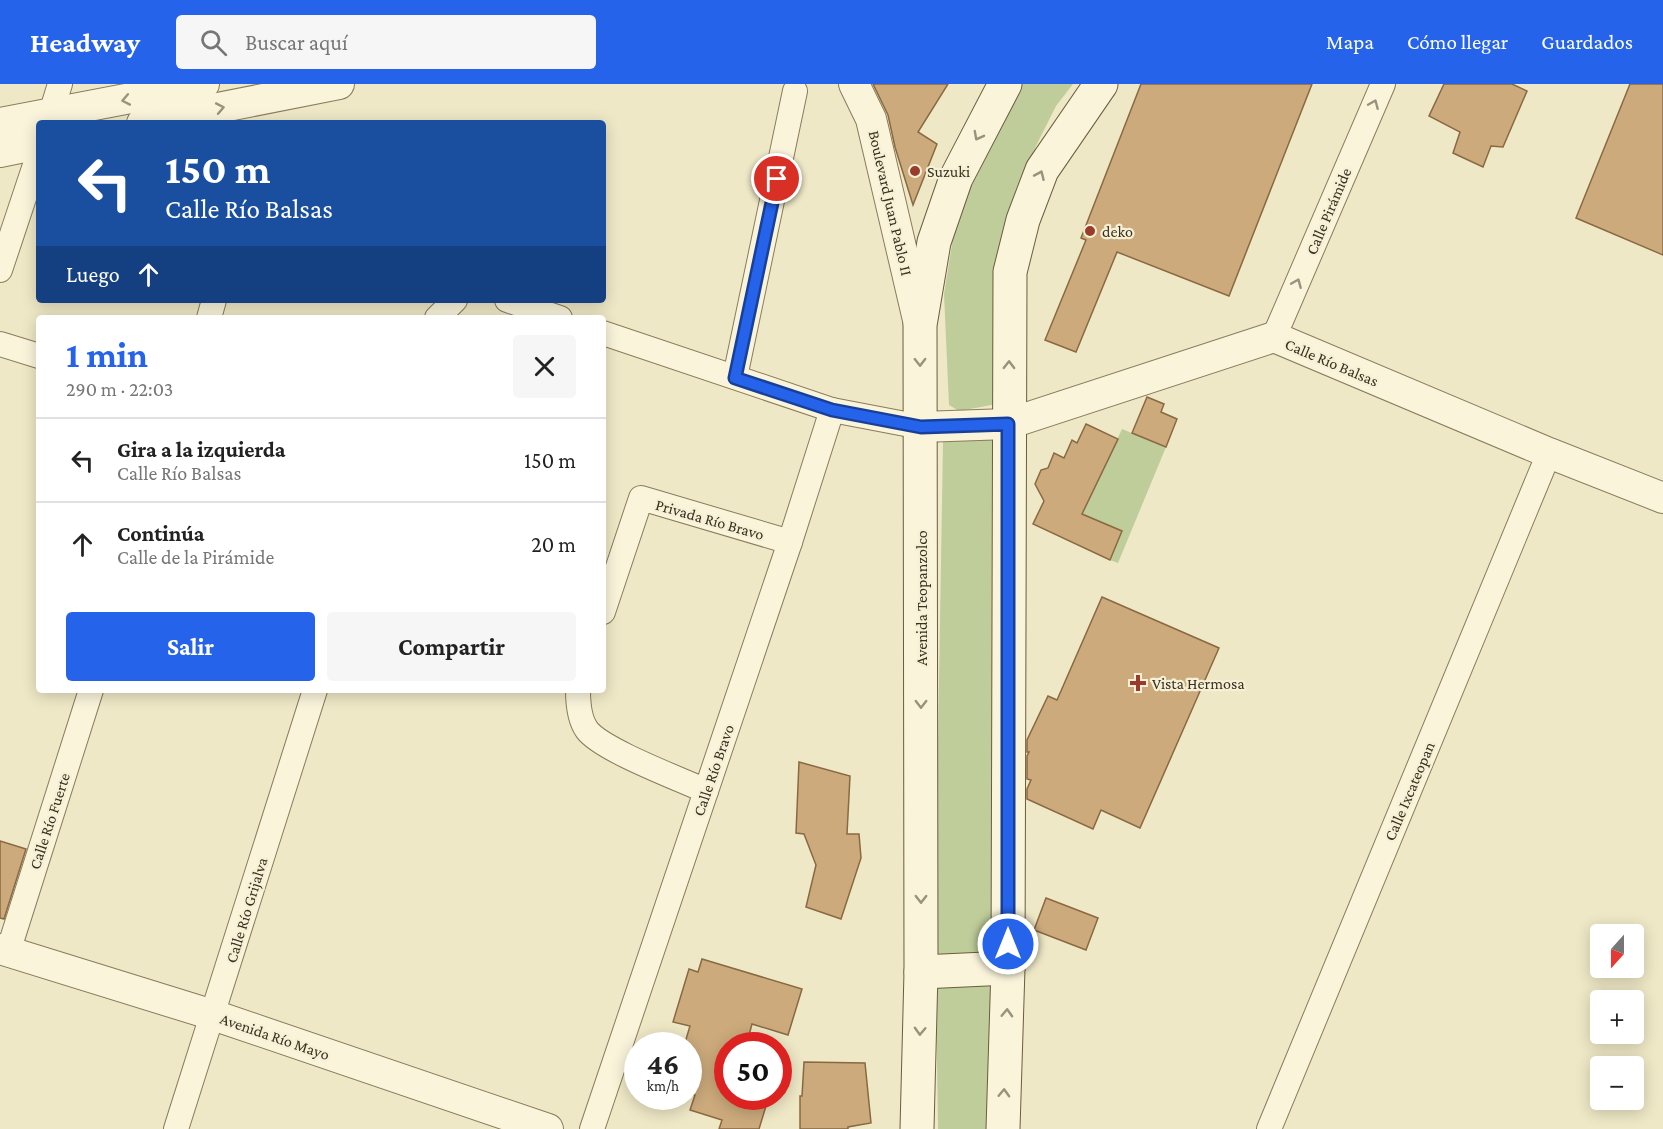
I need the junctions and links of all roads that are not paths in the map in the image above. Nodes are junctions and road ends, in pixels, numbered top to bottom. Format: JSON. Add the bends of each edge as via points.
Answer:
{"nodes":[{"id":1,"x":60,"y":84,"type":"edge"},
{"id":2,"x":204,"y":84,"type":"edge"},
{"id":3,"x":339,"y":84,"type":"edge"},
{"id":4,"x":854,"y":84,"type":"edge"},
{"id":5,"x":1005,"y":84,"type":"edge"},
{"id":6,"x":1101,"y":84,"type":"edge"},
{"id":7,"x":1383,"y":84,"type":"edge"},
{"id":8,"x":795,"y":91,"type":"dead end"},
{"id":9,"x":49,"y":119,"type":"edge"},
{"id":10,"x":36,"y":120,"type":"edge"},
{"id":11,"x":157,"y":120,"type":"edge"},
{"id":12,"x":0,"y":123,"type":"edge"},
{"id":13,"x":36,"y":145,"type":"edge"},
{"id":14,"x":0,"y":152,"type":"edge"},
{"id":15,"x":36,"y":162,"type":"edge"},
{"id":16,"x":0,"y":270,"type":"edge"},
{"id":17,"x":452,"y":303,"type":"edge"},
{"id":18,"x":516,"y":303,"type":"edge"},
{"id":19,"x":440,"y":315,"type":"edge"},
{"id":20,"x":551,"y":315,"type":"edge"},
{"id":21,"x":920,"y":325,"type":"junction"},
{"id":22,"x":606,"y":334,"type":"edge"},
{"id":23,"x":1274,"y":337,"type":"junction"},
{"id":24,"x":0,"y":344,"type":"edge"},
{"id":25,"x":36,"y":355,"type":"edge"},
{"id":26,"x":735,"y":378,"type":"junction"},
{"id":27,"x":832,"y":410,"type":"junction"},
{"id":28,"x":1008,"y":424,"type":"junction"},
{"id":29,"x":921,"y":427,"type":"junction"},
{"id":30,"x":1549,"y":453,"type":"junction"},
{"id":31,"x":1663,"y":498,"type":"edge"},
{"id":32,"x":790,"y":542,"type":"junction"},
{"id":33,"x":606,"y":603,"type":"edge"},
{"id":34,"x":90,"y":693,"type":"edge"},
{"id":35,"x":314,"y":693,"type":"edge"},
{"id":36,"x":578,"y":693,"type":"edge"},
{"id":37,"x":706,"y":791,"type":"junction"},
{"id":38,"x":4,"y":950,"type":"edge"},
{"id":39,"x":1008,"y":968,"type":"junction"},
{"id":40,"x":921,"y":972,"type":"junction"},
{"id":41,"x":213,"y":1015,"type":"junction"},
{"id":42,"x":176,"y":1129,"type":"edge"},
{"id":43,"x":548,"y":1129,"type":"edge"},
{"id":44,"x":592,"y":1129,"type":"edge"},
{"id":45,"x":917,"y":1129,"type":"edge"},
{"id":46,"x":1003,"y":1129,"type":"edge"},
{"id":47,"x":1269,"y":1129,"type":"edge"}],
"edges":[{"from":1,"to":9,"type":"street"},
{"from":2,"to":9,"type":"street","one_way":true},
{"from":11,"to":3,"type":"street","one_way":true},
{"from":4,"to":21,"type":"street","name":"Boulevard Juan Pablo II","via":[[871,119]]},
{"from":5,"to":21,"type":"main road","name":"Avenida Teopanzolco","one_way":true,"via":[[956,178],[934,242]]},
{"from":28,"to":6,"type":"main road","one_way":true,"via":[[1010,272],[1023,220],[1042,170]]},
{"from":23,"to":7,"type":"street","name":"Calle Pirámide","one_way":true},
{"from":8,"to":26,"type":"street"},
{"from":10,"to":12,"type":"street"},
{"from":13,"to":14,"type":"street"},
{"from":15,"to":16,"type":"street"},
{"from":17,"to":19,"type":"street"},
{"from":18,"to":20,"type":"street"},
{"from":21,"to":29,"type":"main road","name":"Avenida Teopanzolco","one_way":true},
{"from":22,"to":26,"type":"street"},
{"from":23,"to":28,"type":"street","name":"Calle Río Balsas"},
{"from":23,"to":30,"type":"street","name":"Calle Río Balsas"},
{"from":24,"to":25,"type":"street"},
{"from":26,"to":27,"type":"street"},
{"from":27,"to":29,"type":"street"},
{"from":27,"to":32,"type":"street","name":"Calle Río Bravo"},
{"from":28,"to":29,"type":"street","name":"Calle Río Balsas"},
{"from":28,"to":39,"type":"main road"},
{"from":29,"to":40,"type":"main road","name":"Avenida Teopanzolco","one_way":true},
{"from":30,"to":31,"type":"street","name":"Calle Río Balsas"},
{"from":30,"to":47,"type":"street","name":"Calle Ixcateopan"},
{"from":32,"to":33,"type":"street","name":"Privada Río Bravo","via":[[641,498]]},
{"from":32,"to":37,"type":"street","name":"Calle Río Bravo"},
{"from":34,"to":38,"type":"street","name":"Calle Río Fuerte"},
{"from":35,"to":41,"type":"street","name":"Calle Río Grijalva"},
{"from":36,"to":37,"type":"street","via":[[578,706],[587,730],[604,745]]},
{"from":37,"to":44,"type":"street","name":"Calle Río Bravo"},
{"from":38,"to":41,"type":"street","name":"Avenida Río Mayo"},
{"from":39,"to":40,"type":"main road"},
{"from":46,"to":39,"type":"main road","one_way":true},
{"from":40,"to":45,"type":"main road","name":"Avenida Teopanzolco","one_way":true},
{"from":41,"to":42,"type":"street","name":"Calle Río Grijalva"},
{"from":41,"to":43,"type":"street","name":"Avenida Río Mayo"}]}
